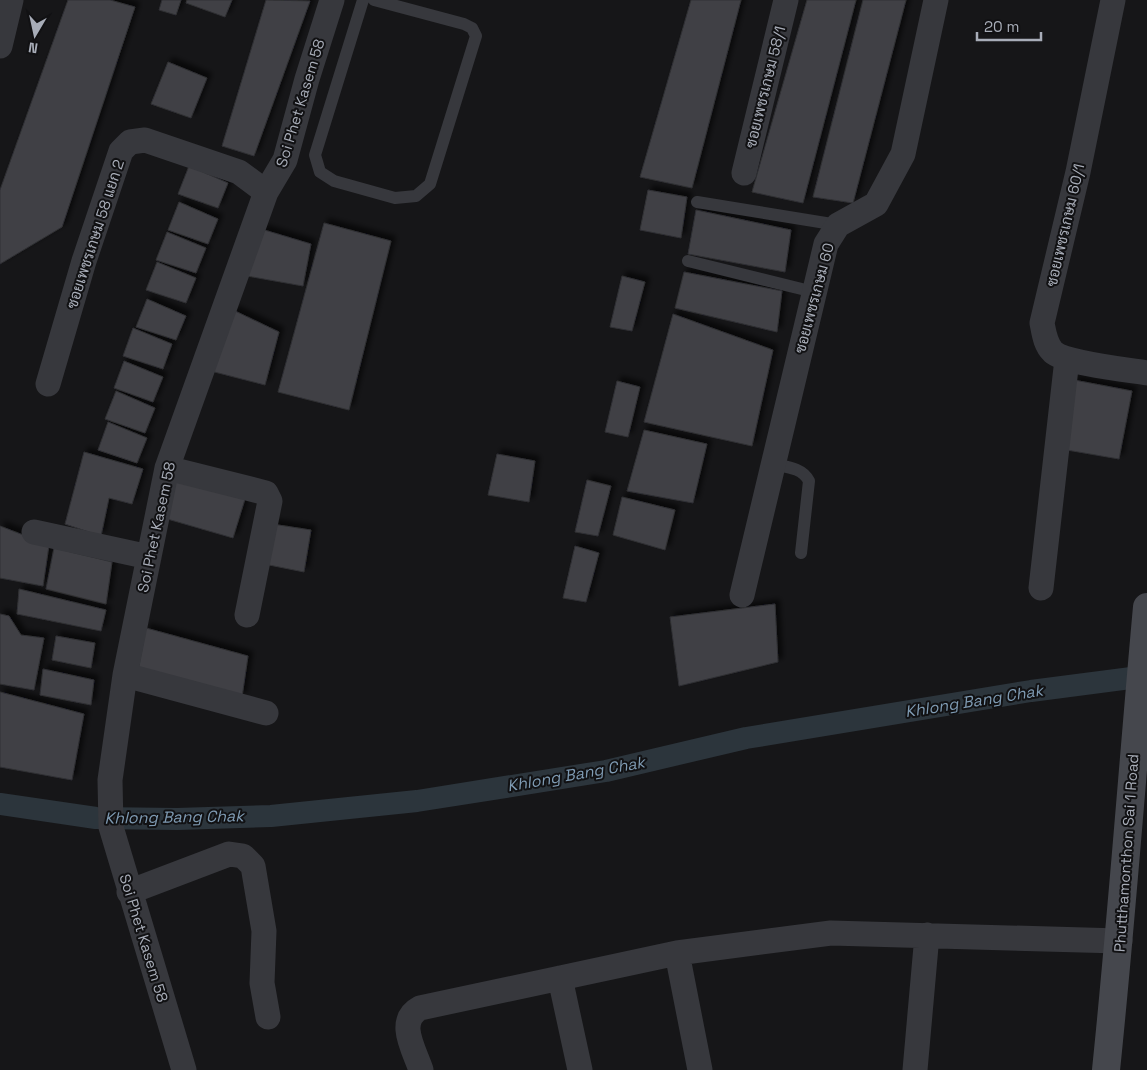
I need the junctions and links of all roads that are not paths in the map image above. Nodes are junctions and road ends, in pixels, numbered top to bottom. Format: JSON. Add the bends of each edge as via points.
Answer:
{"nodes":[{"id":1,"x":11,"y":0,"type":"edge"},
{"id":2,"x":332,"y":0,"type":"edge"},
{"id":3,"x":363,"y":0,"type":"edge"},
{"id":4,"x":374,"y":0,"type":"edge"},
{"id":5,"x":786,"y":0,"type":"edge"},
{"id":6,"x":936,"y":0,"type":"edge"},
{"id":7,"x":1113,"y":0,"type":"edge"},
{"id":8,"x":0,"y":46,"type":"edge"},
{"id":9,"x":744,"y":173,"type":"dead end"},
{"id":10,"x":266,"y":192,"type":"junction"},
{"id":11,"x":697,"y":202,"type":"dead end"},
{"id":12,"x":838,"y":226,"type":"junction"},
{"id":13,"x":688,"y":261,"type":"dead end"},
{"id":14,"x":814,"y":292,"type":"junction"},
{"id":15,"x":1067,"y":359,"type":"junction"},
{"id":16,"x":1147,"y":373,"type":"edge"},
{"id":17,"x":48,"y":384,"type":"dead end"},
{"id":18,"x":772,"y":464,"type":"junction"},
{"id":19,"x":167,"y":468,"type":"junction"},
{"id":20,"x":34,"y":532,"type":"dead end"},
{"id":21,"x":801,"y":553,"type":"dead end"},
{"id":22,"x":149,"y":557,"type":"junction"},
{"id":23,"x":1041,"y":588,"type":"dead end"},
{"id":24,"x":742,"y":595,"type":"dead end"},
{"id":25,"x":1147,"y":606,"type":"edge"},
{"id":26,"x":247,"y":615,"type":"dead end"},
{"id":27,"x":125,"y":675,"type":"junction"},
{"id":28,"x":266,"y":713,"type":"dead end"},
{"id":29,"x":129,"y":892,"type":"junction"},
{"id":30,"x":927,"y":935,"type":"junction"},
{"id":31,"x":1120,"y":941,"type":"junction"},
{"id":32,"x":677,"y":953,"type":"junction"},
{"id":33,"x":560,"y":978,"type":"junction"},
{"id":34,"x":268,"y":1018,"type":"dead end"},
{"id":35,"x":184,"y":1070,"type":"edge"},
{"id":36,"x":421,"y":1070,"type":"edge"},
{"id":37,"x":580,"y":1070,"type":"edge"},
{"id":38,"x":700,"y":1070,"type":"edge"},
{"id":39,"x":915,"y":1070,"type":"edge"},
{"id":40,"x":1106,"y":1070,"type":"edge"}],
"edges":[{"from":1,"to":8,"type":"street"},
{"from":2,"to":10,"type":"street","name":"Soi Phet Kasem 58","via":[[286,160]]},
{"from":3,"to":4,"type":"lane","via":[[315,154],[320,172],[334,181],[395,198],[416,196],[430,184],[476,36],[472,28],[464,24]]},
{"from":5,"to":9,"type":"street","name":"ซอยเพชรเกษม 58/1"},
{"from":6,"to":12,"type":"street","name":"ซอยเพชรเกษม 60","via":[[903,154],[876,204]]},
{"from":7,"to":15,"type":"street","name":"ซอยเพชรเกษม 60/1","via":[[1078,172],[1042,323],[1045,339],[1053,352]]},
{"from":10,"to":17,"type":"street","name":"ซอยเพชรเกษม 58 แยก 2","via":[[239,172],[145,140],[130,142],[121,152],[84,261]]},
{"from":10,"to":19,"type":"street","name":"Soi Phet Kasem 58"},
{"from":11,"to":12,"type":"lane"},
{"from":12,"to":14,"type":"street","name":"ซอยเพชรเกษม 60","via":[[826,244]]},
{"from":13,"to":14,"type":"lane"},
{"from":14,"to":18,"type":"street","name":"ซอยเพชรเกษม 60"},
{"from":15,"to":16,"type":"street","name":"ซอยเพชรเกษม 60/1"},
{"from":15,"to":23,"type":"street"},
{"from":18,"to":21,"type":"lane","via":[[806,474],[809,481]]},
{"from":18,"to":24,"type":"street","name":"ซอยเพชรเกษม 60"},
{"from":19,"to":22,"type":"street","name":"Soi Phet Kasem 58"},
{"from":19,"to":26,"type":"street","via":[[266,493],[270,501]]},
{"from":20,"to":22,"type":"street"},
{"from":22,"to":27,"type":"street","name":"Soi Phet Kasem 58"},
{"from":25,"to":31,"type":"main road","name":"Phutthamonthon Sai 1 Road","via":[[1128,809]]},
{"from":27,"to":28,"type":"street"},
{"from":27,"to":29,"type":"street","name":"Soi Phet Kasem 58","via":[[110,780],[111,827]]},
{"from":29,"to":34,"type":"street","via":[[230,854],[243,856],[253,866],[260,899],[264,931],[262,983]]},
{"from":29,"to":35,"type":"street","name":"Soi Phet Kasem 58"},
{"from":30,"to":31,"type":"street"},
{"from":30,"to":32,"type":"street","via":[[831,933]]},
{"from":30,"to":39,"type":"street"},
{"from":31,"to":40,"type":"main road","name":"Phutthamonthon Sai 1 Road"},
{"from":32,"to":33,"type":"street"},
{"from":32,"to":38,"type":"street"},
{"from":33,"to":36,"type":"street","via":[[420,1008],[411,1013],[407,1023]]},
{"from":33,"to":37,"type":"street"}]}
